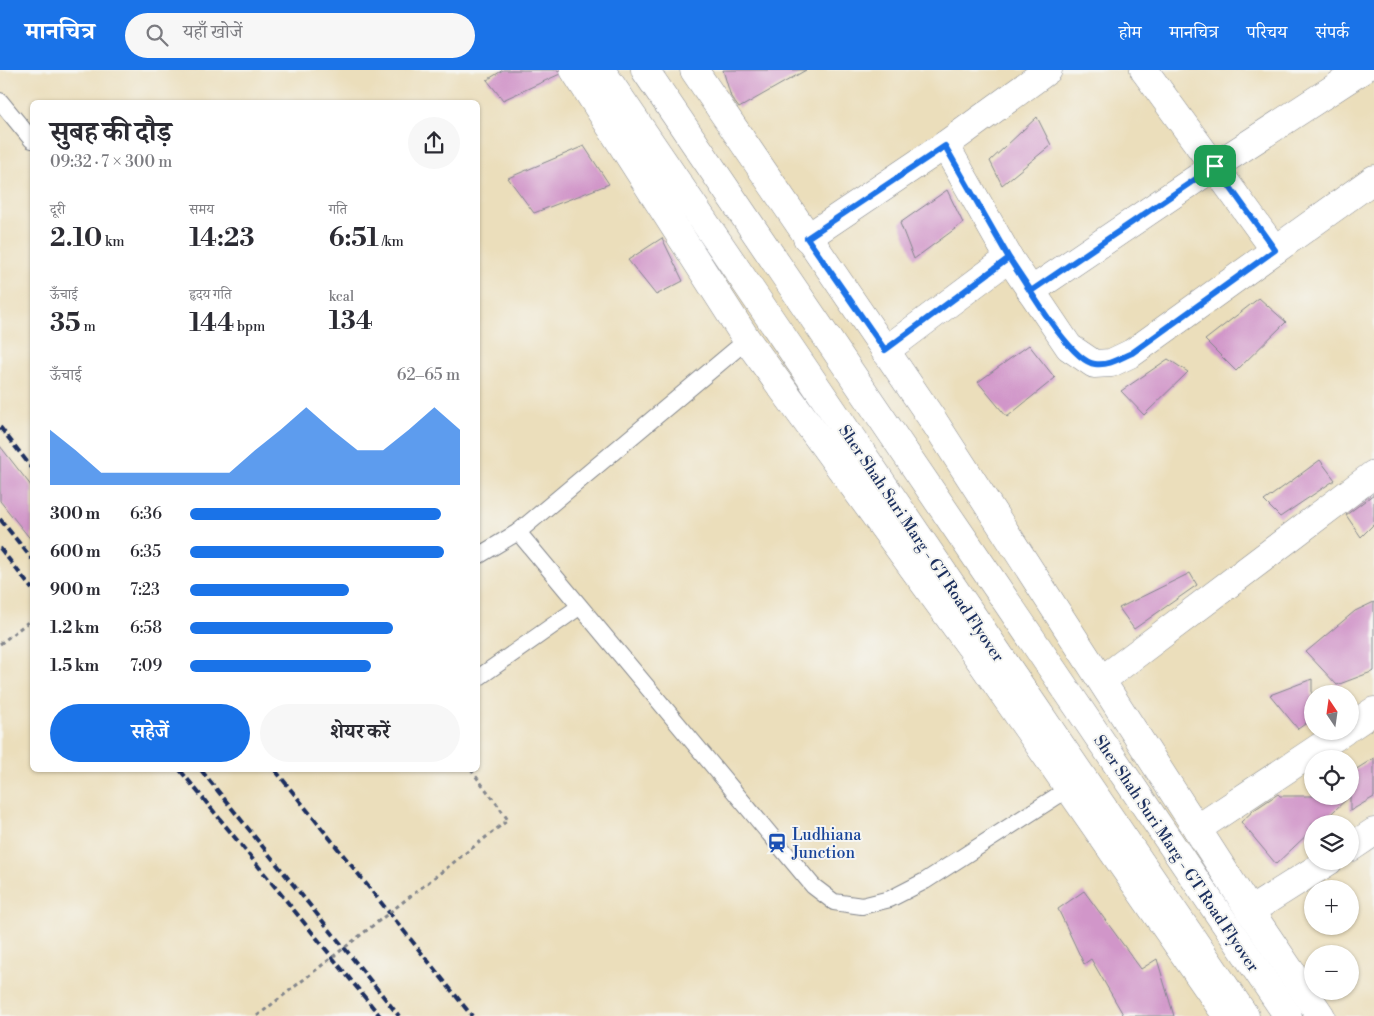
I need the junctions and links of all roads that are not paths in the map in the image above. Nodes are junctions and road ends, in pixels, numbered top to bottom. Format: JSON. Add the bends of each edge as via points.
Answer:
{"nodes":[{"id":1,"x":574,"y":70,"type":"edge"},
{"id":2,"x":601,"y":70,"type":"edge"},
{"id":3,"x":645,"y":70,"type":"edge"},
{"id":4,"x":694,"y":70,"type":"edge"},
{"id":5,"x":1048,"y":70,"type":"edge"},
{"id":6,"x":1144,"y":70,"type":"edge"},
{"id":7,"x":1362,"y":70,"type":"edge"},
{"id":8,"x":0,"y":101,"type":"edge"},
{"id":9,"x":30,"y":138,"type":"edge"},
{"id":10,"x":945,"y":146,"type":"junction"},
{"id":11,"x":1215,"y":166,"type":"junction"},
{"id":12,"x":1374,"y":179,"type":"edge"},
{"id":13,"x":807,"y":238,"type":"junction"},
{"id":14,"x":1275,"y":250,"type":"junction"},
{"id":15,"x":1009,"y":258,"type":"junction"},
{"id":16,"x":1031,"y":291,"type":"junction"},
{"id":17,"x":747,"y":340,"type":"junction"},
{"id":18,"x":885,"y":350,"type":"junction"},
{"id":19,"x":1374,"y":474,"type":"edge"},
{"id":20,"x":518,"y":532,"type":"junction"},
{"id":21,"x":480,"y":555,"type":"edge"},
{"id":22,"x":579,"y":607,"type":"junction"},
{"id":23,"x":480,"y":677,"type":"edge"},
{"id":24,"x":1102,"y":680,"type":"junction"},
{"id":25,"x":1374,"y":711,"type":"edge"},
{"id":26,"x":1359,"y":721,"type":"edge"},
{"id":27,"x":1330,"y":740,"type":"edge"},
{"id":28,"x":1068,"y":789,"type":"junction"},
{"id":29,"x":1197,"y":829,"type":"junction"},
{"id":30,"x":1374,"y":832,"type":"edge"},
{"id":31,"x":1359,"y":842,"type":"edge"},
{"id":32,"x":1315,"y":870,"type":"edge"},
{"id":33,"x":1250,"y":911,"type":"junction"},
{"id":34,"x":1227,"y":1016,"type":"edge"},
{"id":35,"x":1245,"y":1016,"type":"edge"},
{"id":36,"x":1288,"y":1016,"type":"edge"},
{"id":37,"x":1321,"y":1016,"type":"edge"}],
"edges":[{"from":1,"to":17,"type":"street"},
{"from":2,"to":35,"type":"street","name":"Sher Shah Suri Marg - GT Road Flyover"},
{"from":3,"to":36,"type":"street","name":"Sher Shah Suri Marg - GT Road Flyover"},
{"from":4,"to":13,"type":"street"},
{"from":5,"to":10,"type":"street"},
{"from":6,"to":11,"type":"street"},
{"from":7,"to":11,"type":"street"},
{"from":8,"to":9,"type":"lane"},
{"from":10,"to":13,"type":"street"},
{"from":10,"to":15,"type":"street"},
{"from":11,"to":14,"type":"street"},
{"from":11,"to":16,"type":"street"},
{"from":12,"to":14,"type":"street"},
{"from":13,"to":18,"type":"street"},
{"from":14,"to":16,"type":"street","via":[[1132,353],[1111,363],[1094,364],[1069,347]]},
{"from":15,"to":16,"type":"street"},
{"from":15,"to":18,"type":"street"},
{"from":17,"to":20,"type":"lane"},
{"from":17,"to":28,"type":"street","via":[[975,653]]},
{"from":18,"to":24,"type":"street"},
{"from":19,"to":24,"type":"street"},
{"from":20,"to":21,"type":"lane"},
{"from":20,"to":22,"type":"lane"},
{"from":22,"to":23,"type":"lane"},
{"from":22,"to":28,"type":"lane","via":[[813,886],[834,902],[862,906],[890,899],[925,881]]},
{"from":24,"to":29,"type":"street"},
{"from":25,"to":26,"type":"street"},
{"from":27,"to":29,"type":"street"},
{"from":28,"to":34,"type":"street"},
{"from":29,"to":33,"type":"street"},
{"from":30,"to":31,"type":"street"},
{"from":32,"to":33,"type":"street"},
{"from":33,"to":37,"type":"street"}]}
